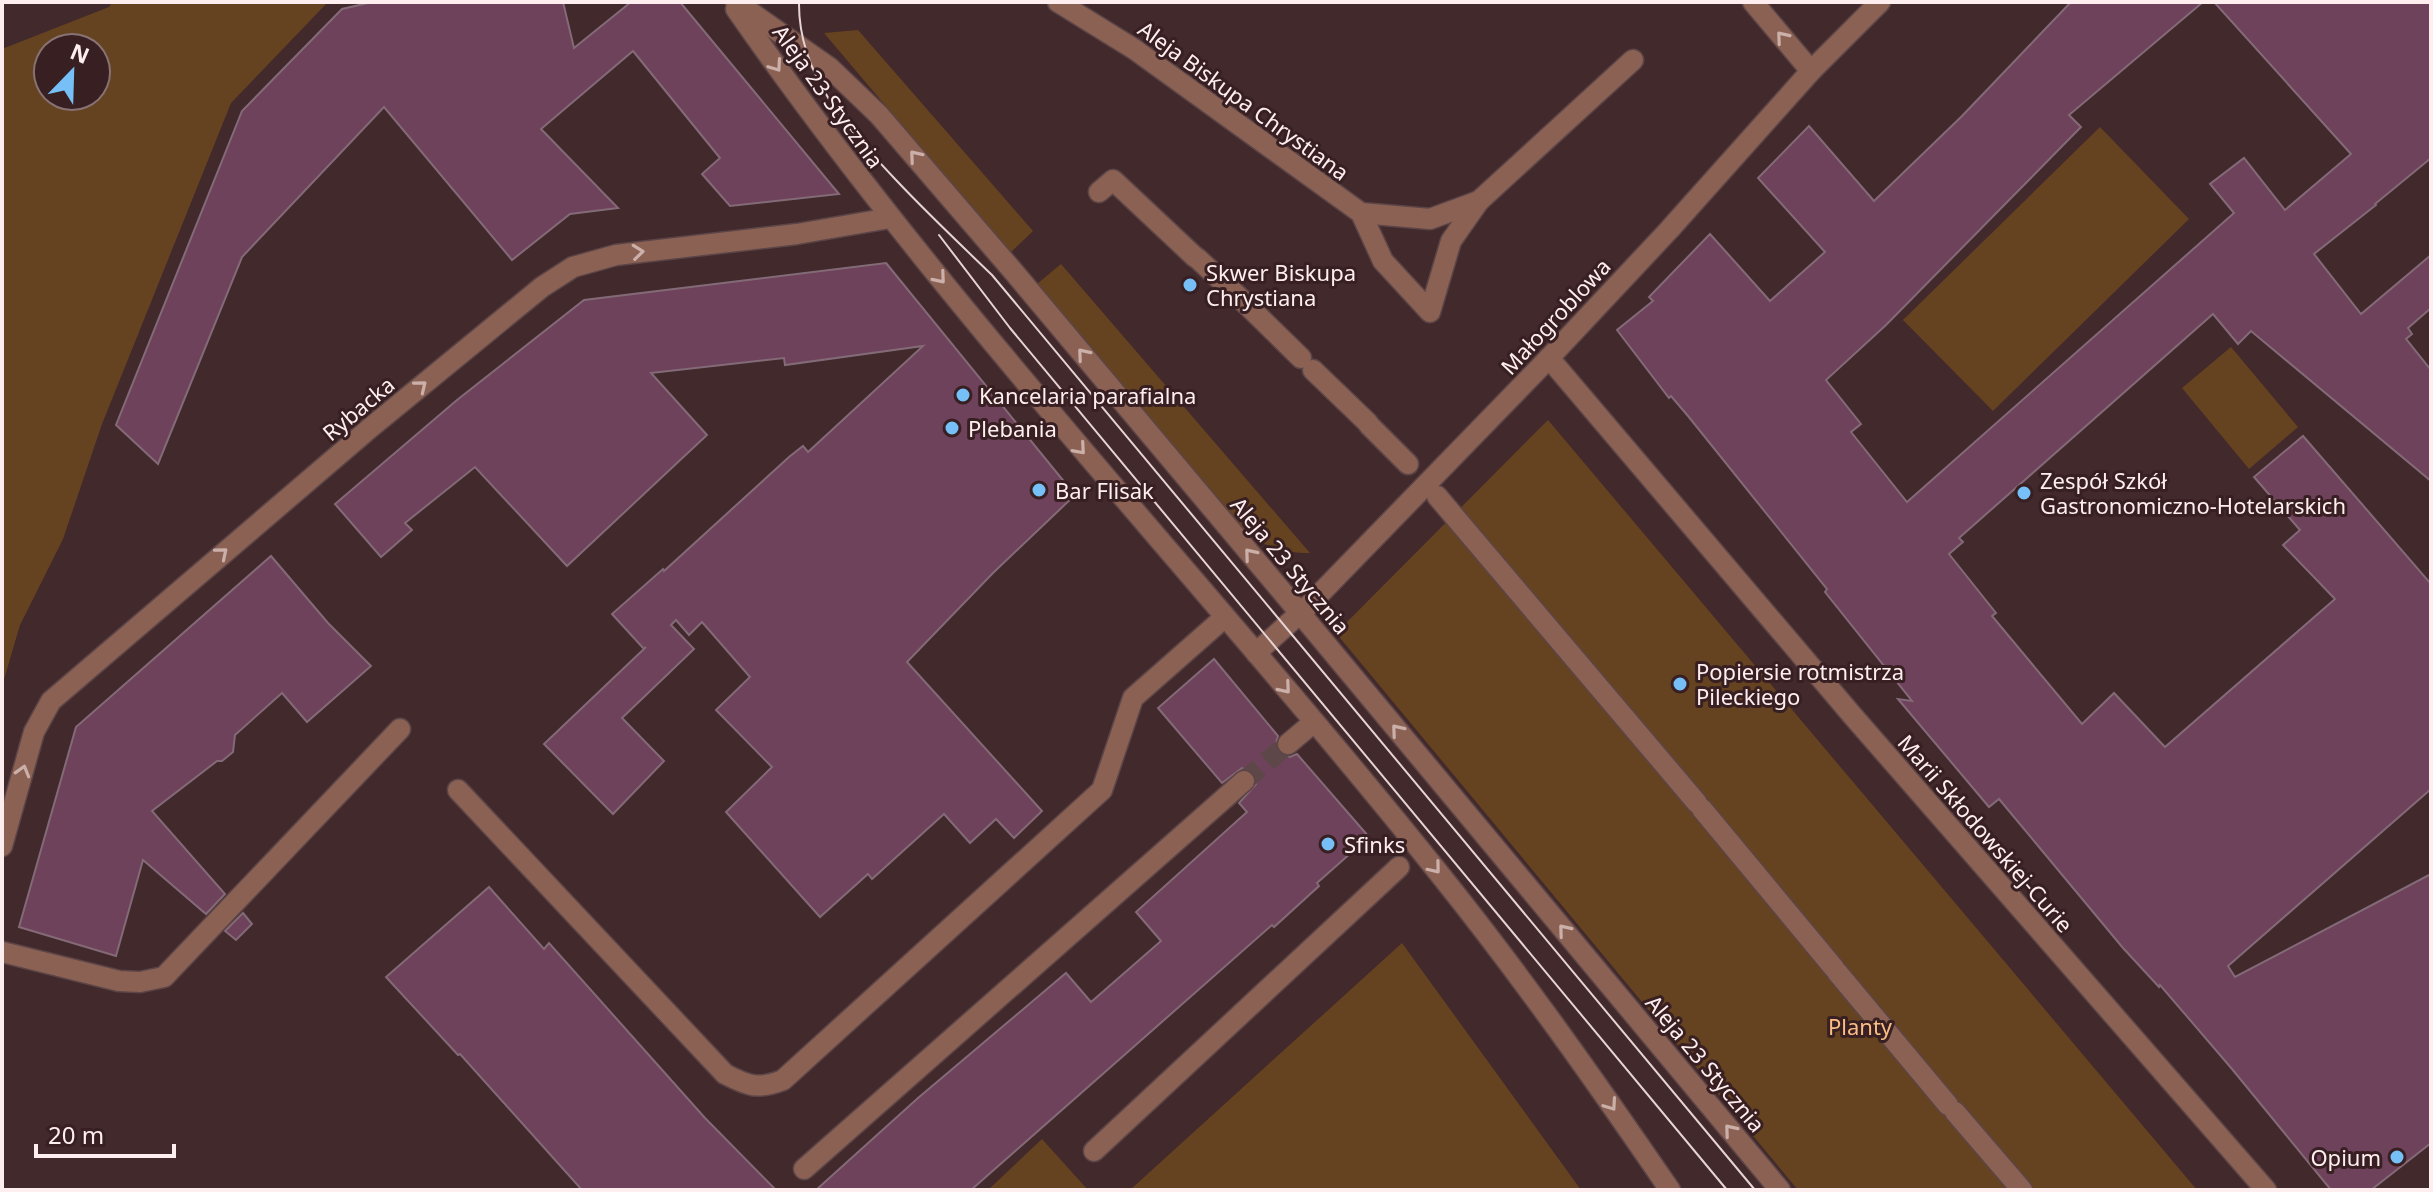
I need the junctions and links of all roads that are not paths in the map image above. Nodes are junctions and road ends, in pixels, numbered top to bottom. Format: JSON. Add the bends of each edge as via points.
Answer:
{"nodes":[{"id":1,"x":733,"y":2,"type":"edge"},
{"id":2,"x":1058,"y":2,"type":"edge"},
{"id":3,"x":1753,"y":2,"type":"edge"},
{"id":4,"x":1880,"y":2,"type":"edge"},
{"id":5,"x":1633,"y":60,"type":"dead end"},
{"id":6,"x":1811,"y":71,"type":"junction"},
{"id":7,"x":1099,"y":192,"type":"dead end"},
{"id":8,"x":1479,"y":201,"type":"junction"},
{"id":9,"x":1361,"y":213,"type":"junction"},
{"id":10,"x":890,"y":218,"type":"junction"},
{"id":11,"x":1549,"y":358,"type":"junction"},
{"id":12,"x":1408,"y":464,"type":"dead end"},
{"id":13,"x":1437,"y":496,"type":"dead end"},
{"id":14,"x":1300,"y":613,"type":"junction"},
{"id":15,"x":1225,"y":617,"type":"junction"},
{"id":16,"x":1256,"y":653,"type":"junction"},
{"id":17,"x":1314,"y":722,"type":"junction"},
{"id":18,"x":400,"y":729,"type":"dead end"},
{"id":19,"x":1288,"y":744,"type":"tunnel mouth"},
{"id":20,"x":1244,"y":781,"type":"tunnel mouth"},
{"id":21,"x":458,"y":790,"type":"dead end"},
{"id":22,"x":2,"y":846,"type":"edge"},
{"id":23,"x":1399,"y":867,"type":"dead end"},
{"id":24,"x":2,"y":952,"type":"edge"},
{"id":25,"x":1094,"y":1151,"type":"dead end"},
{"id":26,"x":804,"y":1169,"type":"dead end"},
{"id":27,"x":1670,"y":1190,"type":"edge"},
{"id":28,"x":1780,"y":1190,"type":"edge"},
{"id":29,"x":2022,"y":1190,"type":"edge"},
{"id":30,"x":2266,"y":1190,"type":"edge"}],
"edges":[{"from":1,"to":10,"type":"street","name":"Aleja 23 Stycznia","one_way":true},
{"from":14,"to":1,"type":"street","name":"Aleja 23 Stycznia","one_way":true,"via":[[879,115],[830,68]]},
{"from":2,"to":9,"type":"street","name":"Aleja Biskupa Chrystiana","via":[[1134,49]]},
{"from":6,"to":3,"type":"street","one_way":true},
{"from":4,"to":6,"type":"street","name":"Małogroblowa"},
{"from":5,"to":8,"type":"street","name":"Aleja Biskupa Chrystiana"},
{"from":6,"to":11,"type":"street","name":"Małogroblowa"},
{"from":7,"to":12,"type":"street","via":[[1113,180]]},
{"from":8,"to":9,"type":"street","name":"Aleja Biskupa Chrystiana","via":[[1430,219]]},
{"from":8,"to":9,"type":"street","name":"Aleja Biskupa Chrystiana","via":[[1451,241],[1426,319],[1383,261]]},
{"from":10,"to":15,"type":"street","name":"Aleja 23 Stycznia","one_way":true},
{"from":22,"to":10,"type":"street","name":"Rybacka","one_way":true,"via":[[34,732],[51,701],[542,287],[573,267],[616,255]]},
{"from":11,"to":14,"type":"street","name":"Małogroblowa"},
{"from":11,"to":30,"type":"street","name":"Marii Skłodowskiej-Curie"},
{"from":13,"to":29,"type":"street"},
{"from":14,"to":16,"type":"street","name":"Małogroblowa"},
{"from":28,"to":14,"type":"street","name":"Aleja 23 Stycznia","one_way":true},
{"from":15,"to":16,"type":"street","name":"Aleja 23 Stycznia"},
{"from":15,"to":21,"type":"street","via":[[1133,698],[1102,790],[783,1080],[766,1087],[725,1074]]},
{"from":16,"to":17,"type":"street","name":"Aleja 23 Stycznia","one_way":true},
{"from":17,"to":19,"type":"street"},
{"from":17,"to":27,"type":"street","name":"Aleja 23 Stycznia","one_way":true,"via":[[1449,887]]},
{"from":18,"to":24,"type":"street","via":[[164,977],[119,981]]},
{"from":20,"to":26,"type":"street"},
{"from":23,"to":25,"type":"street"}]}
